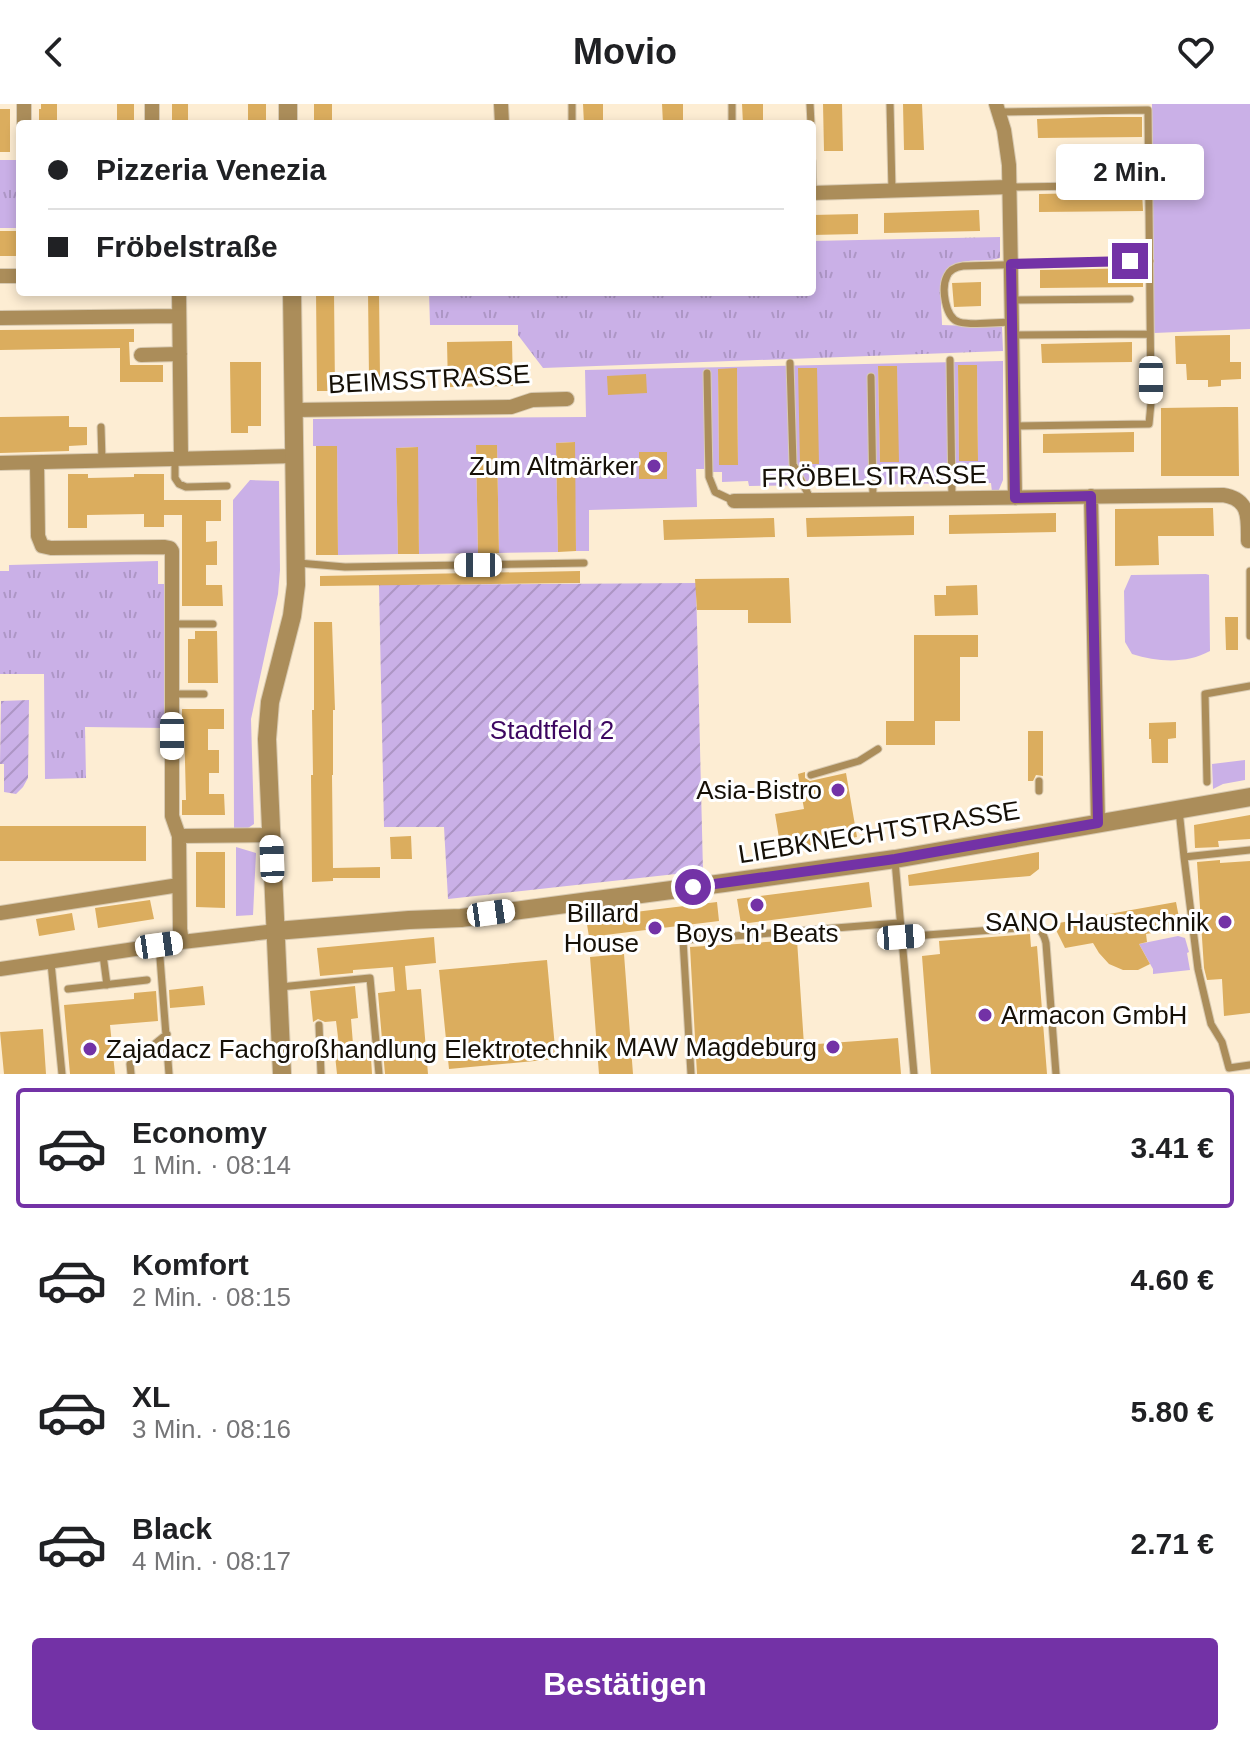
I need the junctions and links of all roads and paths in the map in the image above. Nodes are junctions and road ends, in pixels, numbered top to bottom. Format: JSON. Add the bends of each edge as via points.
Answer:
{"nodes":[{"id":1,"x":890,"y":104,"type":"edge"},
{"id":2,"x":998,"y":108,"type":"edge"},
{"id":3,"x":1149,"y":185,"type":"junction"},
{"id":4,"x":1009,"y":187,"type":"junction"},
{"id":5,"x":892,"y":190,"type":"junction"},
{"id":6,"x":816,"y":193,"type":"edge"},
{"id":7,"x":1150,"y":261,"type":"junction"},
{"id":8,"x":1011,"y":264,"type":"junction"},
{"id":9,"x":179,"y":296,"type":"edge"},
{"id":10,"x":292,"y":296,"type":"edge"},
{"id":11,"x":1130,"y":299,"type":"dead end"},
{"id":12,"x":1011,"y":300,"type":"junction"},
{"id":13,"x":179,"y":316,"type":"junction"},
{"id":14,"x":0,"y":318,"type":"edge"},
{"id":15,"x":1012,"y":329,"type":"junction"},
{"id":16,"x":1150,"y":334,"type":"junction"},
{"id":17,"x":180,"y":354,"type":"junction"},
{"id":18,"x":141,"y":355,"type":"dead end"},
{"id":19,"x":950,"y":360,"type":"dead end"},
{"id":20,"x":790,"y":363,"type":"dead end"},
{"id":21,"x":707,"y":373,"type":"dead end"},
{"id":22,"x":871,"y":377,"type":"dead end"},
{"id":23,"x":567,"y":399,"type":"dead end"},
{"id":24,"x":294,"y":410,"type":"junction"},
{"id":25,"x":1014,"y":426,"type":"junction"},
{"id":26,"x":101,"y":427,"type":"dead end"},
{"id":27,"x":294,"y":456,"type":"junction"},
{"id":28,"x":178,"y":458,"type":"junction"},
{"id":29,"x":102,"y":460,"type":"junction"},
{"id":30,"x":0,"y":463,"type":"edge"},
{"id":31,"x":37,"y":463,"type":"junction"},
{"id":32,"x":227,"y":486,"type":"dead end"},
{"id":33,"x":1091,"y":496,"type":"junction"},
{"id":34,"x":952,"y":498,"type":"junction"},
{"id":35,"x":1015,"y":498,"type":"junction"},
{"id":36,"x":873,"y":500,"type":"junction"},
{"id":37,"x":734,"y":501,"type":"joint"},
{"id":38,"x":812,"y":501,"type":"junction"},
{"id":39,"x":1249,"y":541,"type":"edge"},
{"id":40,"x":296,"y":563,"type":"junction"},
{"id":41,"x":584,"y":563,"type":"dead end"},
{"id":42,"x":1250,"y":571,"type":"edge"},
{"id":43,"x":172,"y":624,"type":"junction"},
{"id":44,"x":213,"y":624,"type":"dead end"},
{"id":45,"x":1250,"y":636,"type":"edge"},
{"id":46,"x":1250,"y":686,"type":"edge"},
{"id":47,"x":172,"y":694,"type":"junction"},
{"id":48,"x":204,"y":694,"type":"dead end"},
{"id":49,"x":878,"y":749,"type":"dead end"},
{"id":50,"x":811,"y":775,"type":"dead end"},
{"id":51,"x":1039,"y":781,"type":"dead end"},
{"id":52,"x":1207,"y":782,"type":"dead end"},
{"id":53,"x":1039,"y":791,"type":"dead end"},
{"id":54,"x":1250,"y":797,"type":"edge"},
{"id":55,"x":1179,"y":809,"type":"junction"},
{"id":56,"x":1098,"y":823,"type":"junction"},
{"id":57,"x":271,"y":835,"type":"junction"},
{"id":58,"x":179,"y":836,"type":"junction"},
{"id":59,"x":1250,"y":850,"type":"edge"},
{"id":60,"x":1184,"y":857,"type":"junction"},
{"id":61,"x":895,"y":859,"type":"junction"},
{"id":62,"x":179,"y":885,"type":"junction"},
{"id":63,"x":0,"y":913,"type":"edge"},
{"id":64,"x":899,"y":923,"type":"junction"},
{"id":65,"x":276,"y":931,"type":"junction"},
{"id":66,"x":901,"y":937,"type":"junction"},
{"id":67,"x":182,"y":942,"type":"junction"},
{"id":68,"x":159,"y":945,"type":"junction"},
{"id":69,"x":102,"y":953,"type":"junction"},
{"id":70,"x":51,"y":960,"type":"junction"},
{"id":71,"x":0,"y":969,"type":"edge"},
{"id":72,"x":147,"y":980,"type":"dead end"},
{"id":73,"x":107,"y":985,"type":"junction"},
{"id":74,"x":278,"y":987,"type":"junction"},
{"id":75,"x":68,"y":989,"type":"dead end"},
{"id":76,"x":319,"y":1025,"type":"dead end"},
{"id":77,"x":167,"y":1034,"type":"junction"},
{"id":78,"x":1250,"y":1065,"type":"edge"},
{"id":79,"x":62,"y":1074,"type":"edge"},
{"id":80,"x":131,"y":1074,"type":"edge"},
{"id":81,"x":169,"y":1074,"type":"edge"},
{"id":82,"x":282,"y":1074,"type":"edge"},
{"id":83,"x":321,"y":1074,"type":"edge"},
{"id":84,"x":379,"y":1074,"type":"edge"},
{"id":85,"x":691,"y":1074,"type":"edge"},
{"id":86,"x":914,"y":1074,"type":"edge"},
{"id":87,"x":1056,"y":1074,"type":"edge"}],
"edges":[{"from":1,"to":5,"type":"lane"},
{"from":2,"to":3,"type":"lane","name":"FRÖBELSTRASSE","via":[[1148,110]]},
{"from":2,"to":4,"type":"street","name":"FRÖBELSTRASSE"},
{"from":3,"to":4,"type":"lane"},
{"from":3,"to":7,"type":"lane","name":"FRÖBELSTRASSE"},
{"from":4,"to":5,"type":"street"},
{"from":4,"to":8,"type":"street","name":"FRÖBELSTRASSE"},
{"from":5,"to":6,"type":"street"},
{"from":7,"to":8,"type":"lane"},
{"from":7,"to":16,"type":"lane","name":"FRÖBELSTRASSE"},
{"from":8,"to":12,"type":"street","name":"FRÖBELSTRASSE"},
{"from":8,"to":15,"type":"lane","via":[[956,267],[946,278],[946,295],[948,313],[959,322]]},
{"from":9,"to":13,"type":"street"},
{"from":10,"to":24,"type":"street","name":"BEIMSSTRASSE"},
{"from":11,"to":12,"type":"lane"},
{"from":12,"to":15,"type":"street","name":"FRÖBELSTRASSE"},
{"from":13,"to":14,"type":"street"},
{"from":13,"to":17,"type":"street"},
{"from":15,"to":16,"type":"lane"},
{"from":15,"to":25,"type":"street","name":"FRÖBELSTRASSE"},
{"from":16,"to":25,"type":"lane","name":"FRÖBELSTRASSE","via":[[1149,424]]},
{"from":17,"to":18,"type":"street"},
{"from":17,"to":28,"type":"street"},
{"from":19,"to":34,"type":"lane"},
{"from":20,"to":38,"type":"lane","via":[[793,464]]},
{"from":21,"to":37,"type":"lane","via":[[709,477],[715,492]]},
{"from":22,"to":36,"type":"lane"},
{"from":23,"to":24,"type":"street","name":"BEIMSSTRASSE","via":[[511,407]]},
{"from":24,"to":27,"type":"street","name":"BEIMSSTRASSE"},
{"from":25,"to":35,"type":"street","name":"FRÖBELSTRASSE"},
{"from":26,"to":29,"type":"lane"},
{"from":27,"to":28,"type":"street"},
{"from":27,"to":40,"type":"street","name":"BEIMSSTRASSE"},
{"from":28,"to":29,"type":"street"},
{"from":28,"to":32,"type":"lane","via":[[179,484]]},
{"from":29,"to":31,"type":"street"},
{"from":30,"to":31,"type":"street"},
{"from":31,"to":43,"type":"street","via":[[41,544],[169,547]]},
{"from":33,"to":35,"type":"street","name":"FRÖBELSTRASSE"},
{"from":33,"to":39,"type":"street","name":"FRÖBELSTRASSE","via":[[1231,496],[1246,508]]},
{"from":33,"to":56,"type":"street"},
{"from":34,"to":35,"type":"street","name":"FRÖBELSTRASSE"},
{"from":34,"to":36,"type":"street","name":"FRÖBELSTRASSE"},
{"from":36,"to":38,"type":"street","name":"FRÖBELSTRASSE"},
{"from":37,"to":38,"type":"street","name":"FRÖBELSTRASSE"},
{"from":40,"to":41,"type":"lane"},
{"from":40,"to":57,"type":"street","name":"BEIMSSTRASSE","via":[[294,604],[268,721]]},
{"from":42,"to":45,"type":"lane"},
{"from":43,"to":44,"type":"lane"},
{"from":43,"to":47,"type":"street"},
{"from":46,"to":52,"type":"lane","via":[[1205,694]]},
{"from":47,"to":48,"type":"lane"},
{"from":47,"to":58,"type":"street","via":[[172,816]]},
{"from":49,"to":50,"type":"lane","via":[[859,761]]},
{"from":51,"to":53,"type":"lane"},
{"from":54,"to":55,"type":"street","name":"LIEBKNECHTSTRASSE"},
{"from":55,"to":56,"type":"street","name":"LIEBKNECHTSTRASSE"},
{"from":55,"to":60,"type":"lane"},
{"from":56,"to":61,"type":"street","name":"LIEBKNECHTSTRASSE"},
{"from":57,"to":58,"type":"street"},
{"from":57,"to":65,"type":"street","name":"BEIMSSTRASSE"},
{"from":58,"to":62,"type":"street"},
{"from":59,"to":60,"type":"lane"},
{"from":60,"to":78,"type":"lane","via":[[1198,969],[1211,1024],[1229,1068]]},
{"from":61,"to":64,"type":"lane"},
{"from":61,"to":65,"type":"street","name":"LIEBKNECHTSTRASSE","via":[[461,918]]},
{"from":62,"to":63,"type":"street"},
{"from":62,"to":67,"type":"street"},
{"from":64,"to":66,"type":"lane"},
{"from":64,"to":85,"type":"lane","via":[[683,940]]},
{"from":65,"to":67,"type":"street"},
{"from":65,"to":74,"type":"street","name":"BEIMSSTRASSE"},
{"from":66,"to":86,"type":"lane"},
{"from":66,"to":87,"type":"lane","via":[[1040,930],[1046,943]]},
{"from":67,"to":68,"type":"street"},
{"from":68,"to":69,"type":"street"},
{"from":68,"to":77,"type":"lane"},
{"from":69,"to":70,"type":"street"},
{"from":69,"to":73,"type":"lane"},
{"from":70,"to":71,"type":"street"},
{"from":70,"to":79,"type":"lane"},
{"from":72,"to":73,"type":"lane"},
{"from":73,"to":75,"type":"lane"},
{"from":74,"to":82,"type":"street","name":"BEIMSSTRASSE"},
{"from":74,"to":84,"type":"lane","via":[[370,978]]},
{"from":76,"to":83,"type":"lane"},
{"from":77,"to":80,"type":"lane","via":[[130,1064]]},
{"from":77,"to":81,"type":"lane"}]}
